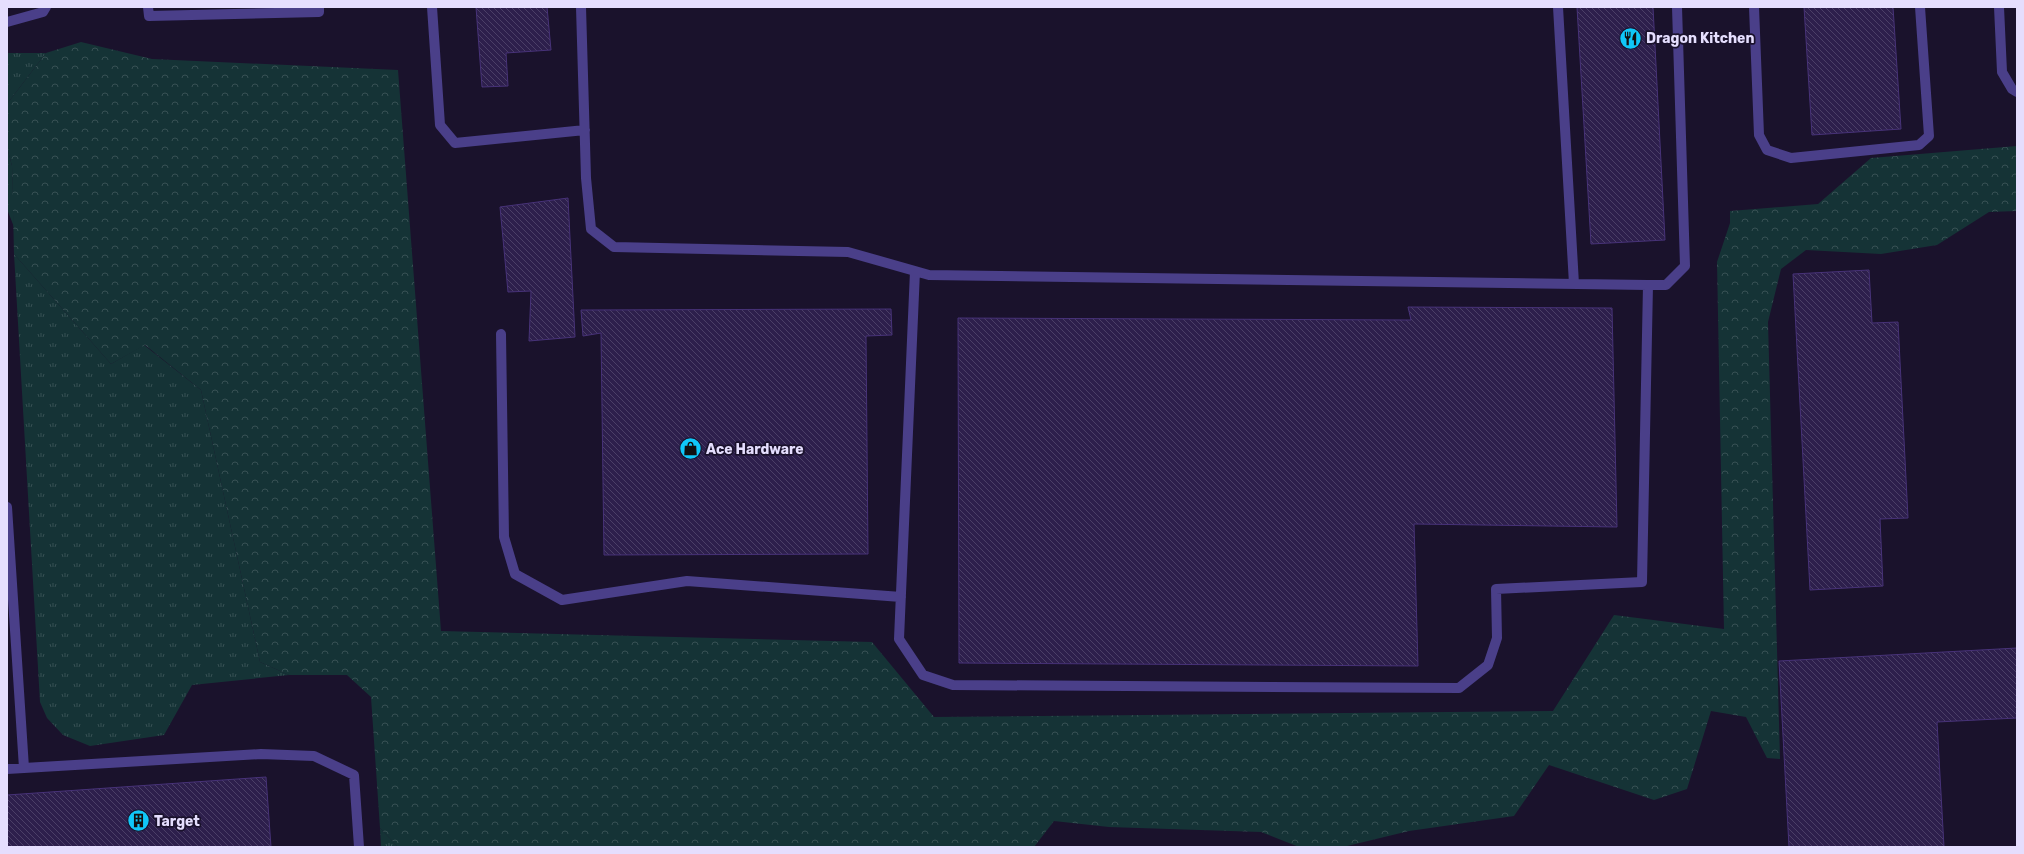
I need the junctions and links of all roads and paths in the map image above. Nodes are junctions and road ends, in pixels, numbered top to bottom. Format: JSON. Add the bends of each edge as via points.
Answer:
{"nodes":[{"id":1,"x":46,"y":7,"type":"edge"},
{"id":2,"x":148,"y":7,"type":"edge"},
{"id":3,"x":319,"y":7,"type":"edge"},
{"id":4,"x":432,"y":7,"type":"edge"},
{"id":5,"x":580,"y":7,"type":"edge"},
{"id":6,"x":1558,"y":7,"type":"edge"},
{"id":7,"x":1678,"y":7,"type":"edge"},
{"id":8,"x":1754,"y":7,"type":"edge"},
{"id":9,"x":1920,"y":7,"type":"edge"},
{"id":10,"x":1999,"y":7,"type":"edge"},
{"id":11,"x":7,"y":22,"type":"edge"},
{"id":12,"x":2017,"y":92,"type":"edge"},
{"id":13,"x":585,"y":130,"type":"junction"},
{"id":14,"x":915,"y":271,"type":"junction"},
{"id":15,"x":1574,"y":284,"type":"junction"},
{"id":16,"x":1648,"y":285,"type":"junction"},
{"id":17,"x":501,"y":334,"type":"dead end"},
{"id":18,"x":7,"y":507,"type":"edge"},
{"id":19,"x":901,"y":597,"type":"junction"},
{"id":20,"x":24,"y":768,"type":"junction"},
{"id":21,"x":7,"y":769,"type":"edge"},
{"id":22,"x":359,"y":847,"type":"edge"}],
"edges":[{"from":1,"to":11,"type":"lane","via":[[43,12]]},
{"from":2,"to":3,"type":"lane","via":[[148,16],[319,12]]},
{"from":4,"to":13,"type":"lane","via":[[440,125],[454,143]]},
{"from":5,"to":13,"type":"lane"},
{"from":6,"to":15,"type":"lane"},
{"from":7,"to":16,"type":"lane","via":[[1685,266],[1666,285]]},
{"from":8,"to":9,"type":"lane","via":[[1759,135],[1767,150],[1791,158],[1919,145],[1929,136]]},
{"from":10,"to":12,"type":"lane","via":[[2002,72],[2012,89]]},
{"from":13,"to":14,"type":"lane","via":[[591,228],[614,247],[848,252]]},
{"from":14,"to":15,"type":"lane","via":[[951,275]]},
{"from":14,"to":19,"type":"lane"},
{"from":15,"to":16,"type":"lane"},
{"from":16,"to":19,"type":"lane","via":[[1642,582],[1496,589],[1497,638],[1488,665],[1459,688],[953,685],[923,675],[899,639]]},
{"from":17,"to":19,"type":"lane","via":[[504,537],[515,574],[562,600],[687,581]]},
{"from":18,"to":20,"type":"lane"},
{"from":20,"to":21,"type":"lane"},
{"from":20,"to":22,"type":"lane","via":[[261,754],[314,756],[354,774]]}]}
